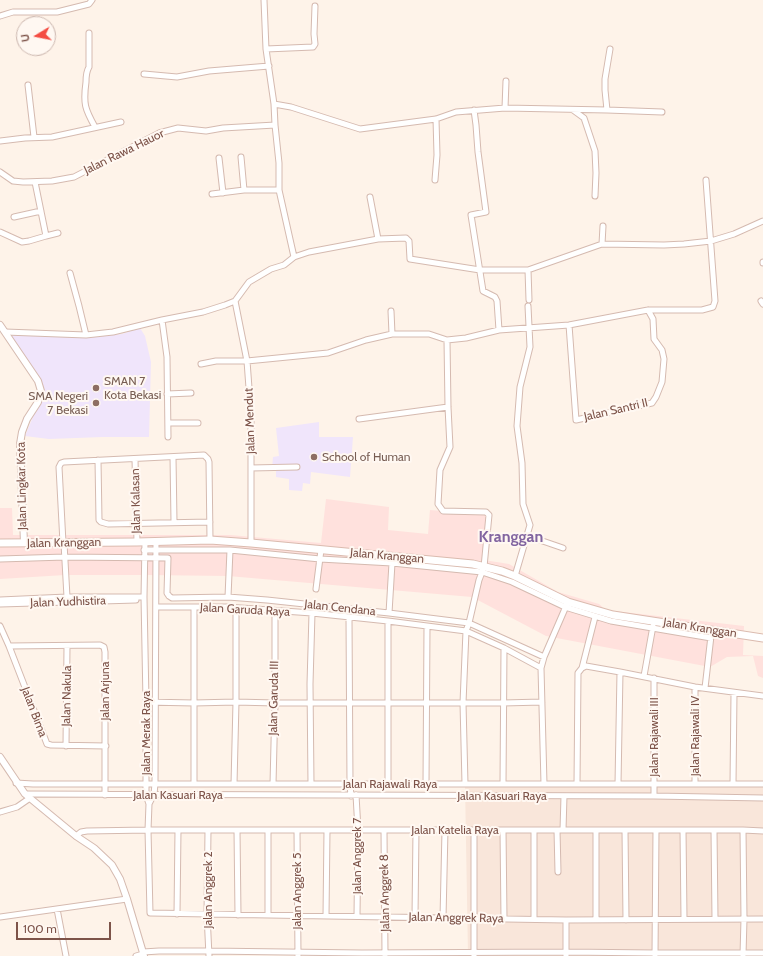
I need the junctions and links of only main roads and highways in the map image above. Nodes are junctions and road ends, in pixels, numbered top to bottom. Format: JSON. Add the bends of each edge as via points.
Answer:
{"nodes":[{"id":1,"x":0,"y":543,"type":"edge"},
{"id":2,"x":763,"y":638,"type":"edge"}],
"edges":[{"from":1,"to":2,"type":"main road","name":"Jalan Kranggan","via":[[210,540],[473,564],[483,569],[516,576],[567,605],[653,625],[712,634]]}]}
